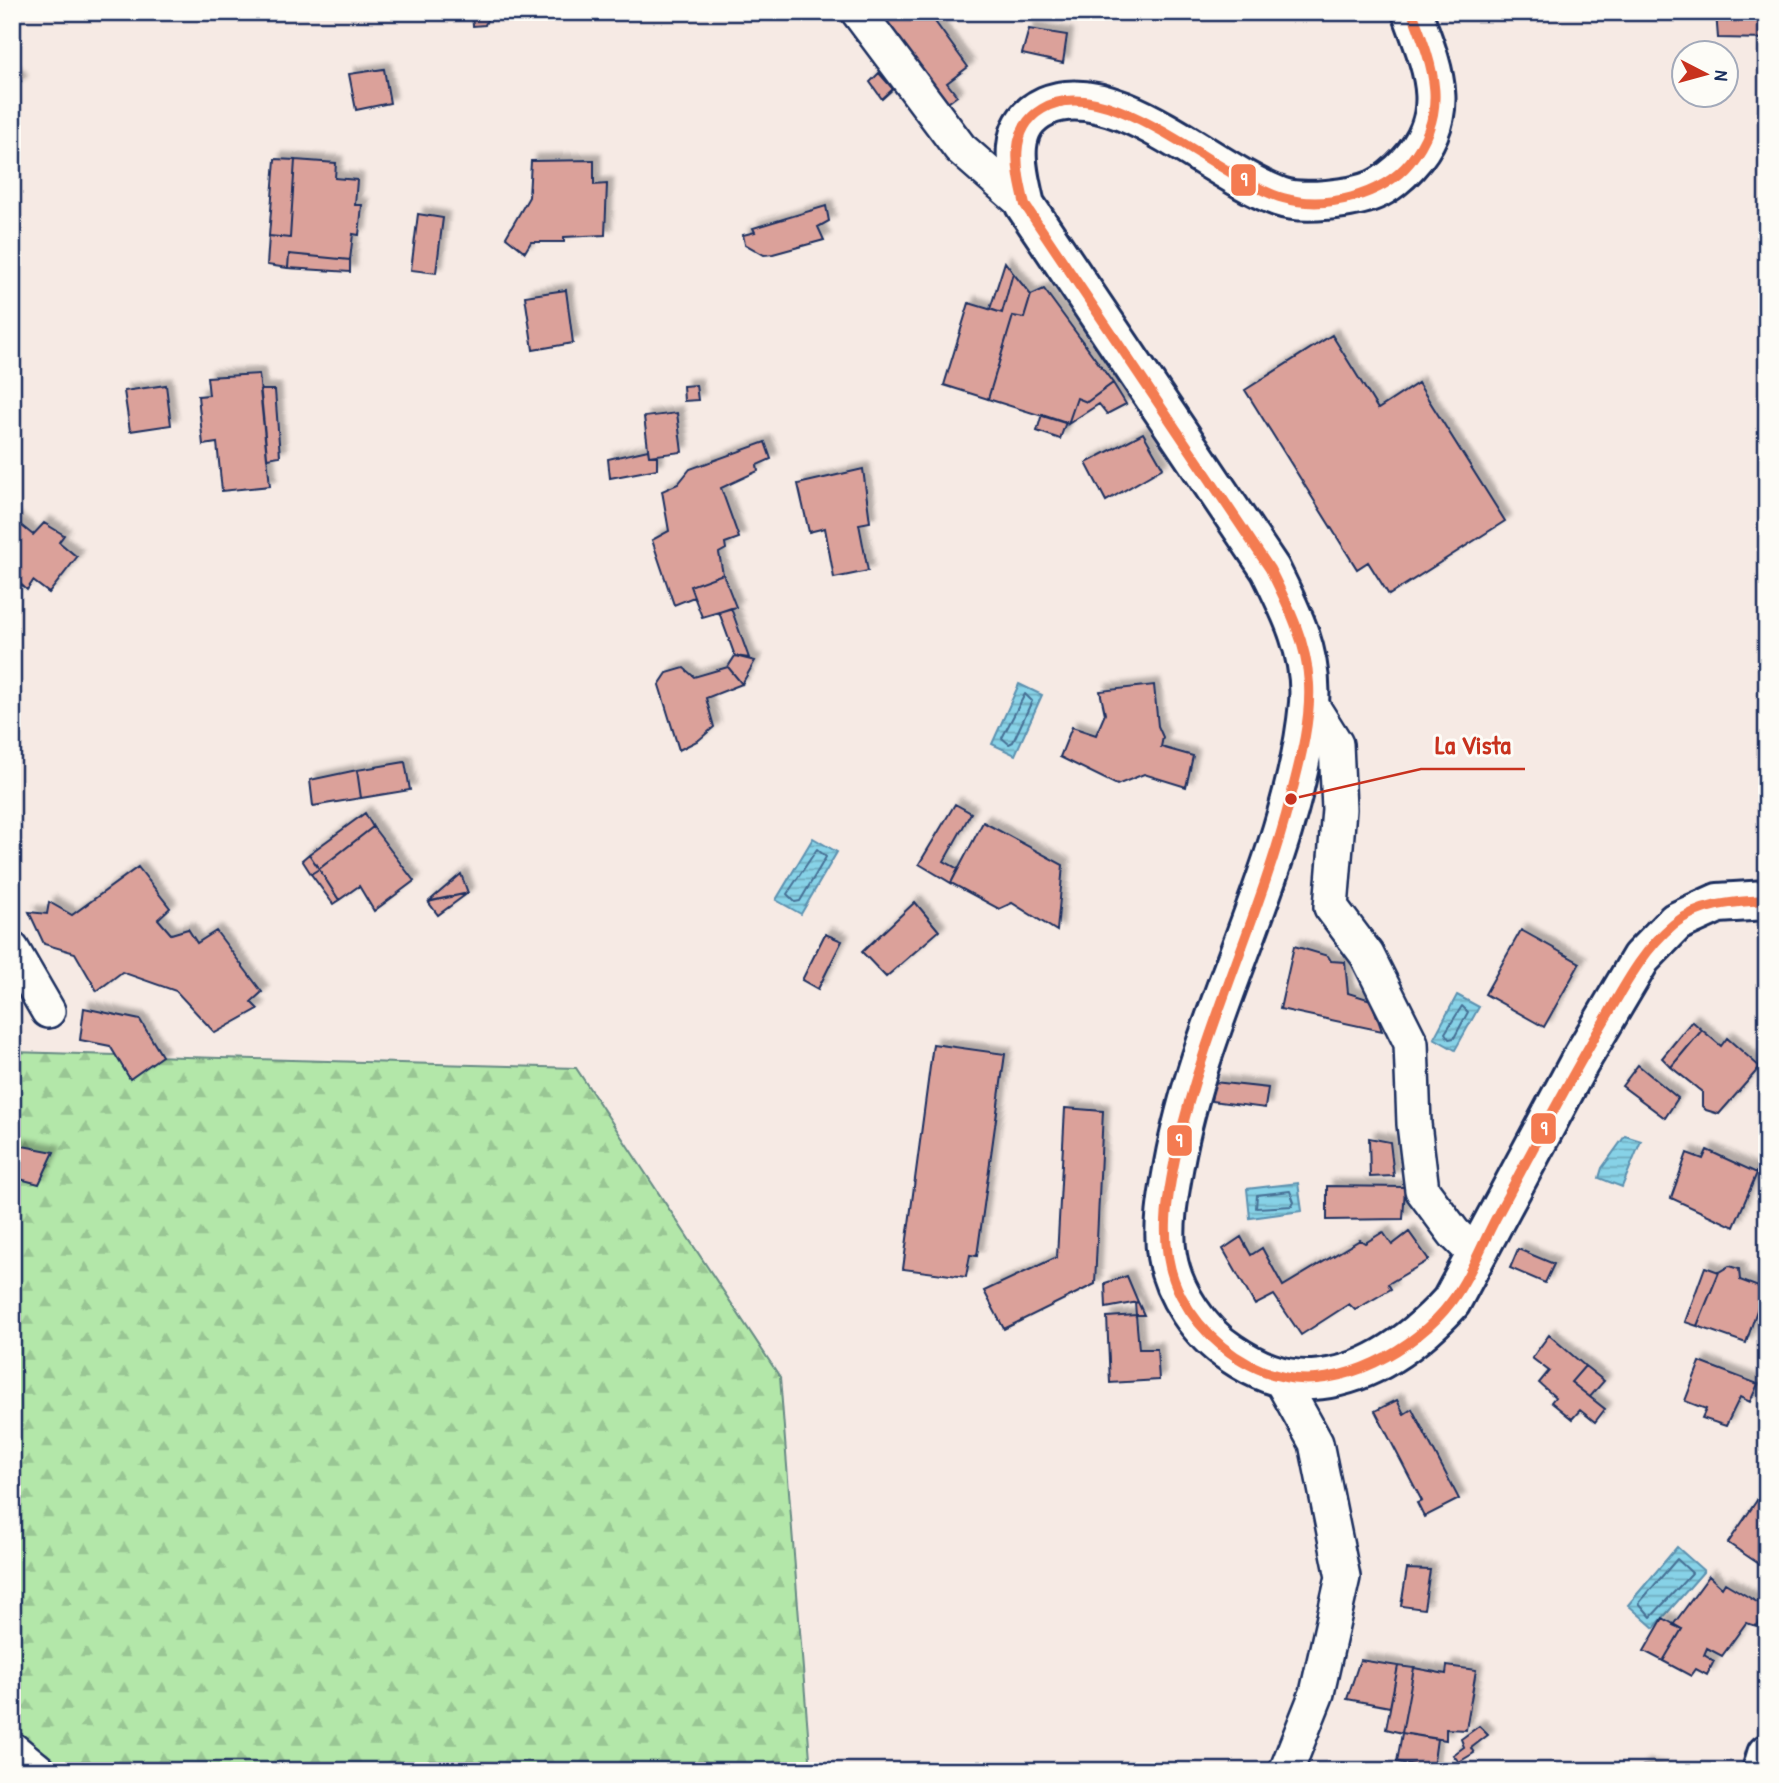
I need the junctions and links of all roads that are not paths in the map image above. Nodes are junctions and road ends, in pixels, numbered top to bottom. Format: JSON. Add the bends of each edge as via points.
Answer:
{"nodes":[{"id":1,"x":858,"y":12,"type":"edge"},
{"id":2,"x":1412,"y":12,"type":"edge"},
{"id":3,"x":1025,"y":205,"type":"junction"},
{"id":4,"x":1309,"y":701,"type":"junction"},
{"id":5,"x":1767,"y":900,"type":"edge"},
{"id":6,"x":12,"y":949,"type":"edge"},
{"id":7,"x":48,"y":1011,"type":"dead end"},
{"id":8,"x":1476,"y":1255,"type":"junction"},
{"id":9,"x":1280,"y":1378,"type":"junction"},
{"id":10,"x":12,"y":1749,"type":"edge"},
{"id":11,"x":1767,"y":1754,"type":"edge"},
{"id":12,"x":39,"y":1771,"type":"edge"},
{"id":13,"x":1286,"y":1771,"type":"edge"},
{"id":14,"x":1762,"y":1771,"type":"edge"}],
"edges":[{"from":1,"to":3,"type":"street","via":[[960,148]]},
{"from":2,"to":3,"type":"main road","via":[[1428,56],[1436,122],[1423,149],[1374,190],[1305,202],[1282,198],[1109,105],[1080,99],[1037,110],[1026,124],[1014,150]]},
{"from":3,"to":4,"type":"main road","via":[[1270,569],[1294,617],[1308,667]]},
{"from":4,"to":8,"type":"street","via":[[1336,744],[1339,809],[1331,906],[1367,955],[1411,1043],[1422,1190]]},
{"from":4,"to":9,"type":"main road","via":[[1291,799],[1199,1066],[1180,1129],[1168,1197],[1167,1256],[1188,1311],[1212,1341],[1250,1366]]},
{"from":5,"to":8,"type":"main road","via":[[1718,903],[1676,922],[1641,958]]},
{"from":6,"to":7,"type":"street"},
{"from":8,"to":9,"type":"main road","via":[[1451,1302],[1424,1331],[1387,1355],[1350,1375]]},
{"from":9,"to":13,"type":"street","via":[[1316,1443],[1343,1577],[1317,1693]]},
{"from":10,"to":12,"type":"street"},
{"from":11,"to":14,"type":"main road"}]}
